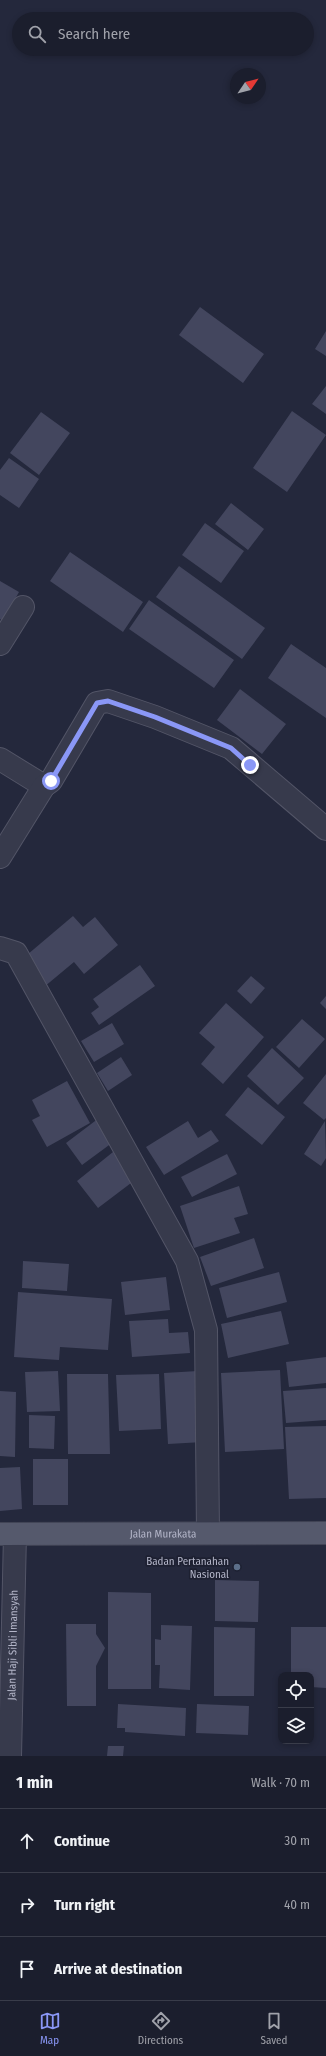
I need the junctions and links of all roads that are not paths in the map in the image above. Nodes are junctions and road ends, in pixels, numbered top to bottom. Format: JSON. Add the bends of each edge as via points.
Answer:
{"nodes":[{"id":1,"x":23,"y":607,"type":"dead end"},
{"id":2,"x":0,"y":644,"type":"edge"},
{"id":3,"x":0,"y":759,"type":"edge"},
{"id":4,"x":44,"y":786,"type":"junction"},
{"id":5,"x":326,"y":829,"type":"edge"},
{"id":6,"x":0,"y":857,"type":"edge"},
{"id":7,"x":0,"y":948,"type":"edge"},
{"id":8,"x":208,"y":1533,"type":"junction"},
{"id":9,"x":326,"y":1533,"type":"edge"},
{"id":10,"x":7,"y":1534,"type":"edge"},
{"id":11,"x":10,"y":1756,"type":"edge"}],
"edges":[{"from":1,"to":2,"type":"street"},
{"from":3,"to":4,"type":"street"},
{"from":4,"to":5,"type":"street","via":[[51,781],[97,703],[108,701],[231,748]]},
{"from":4,"to":6,"type":"street"},
{"from":7,"to":8,"type":"street","via":[[16,953],[187,1261],[206,1330]]},
{"from":8,"to":9,"type":"main road","name":"Jalan Murakata"},
{"from":8,"to":10,"type":"main road","name":"Jalan Murakata"},
{"from":10,"to":11,"type":"street","name":"Jalan Haji Sibli Imansyah"}]}
